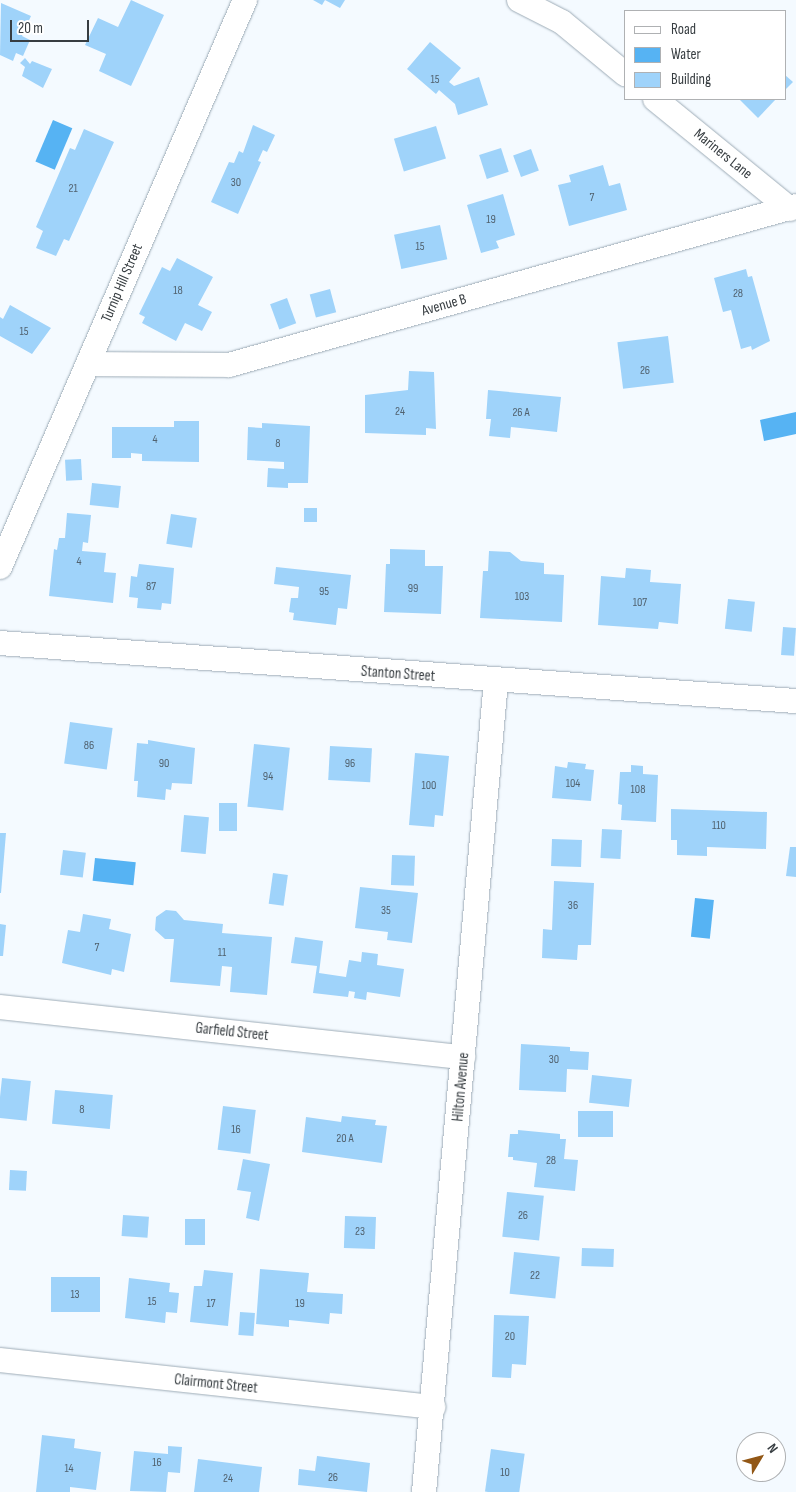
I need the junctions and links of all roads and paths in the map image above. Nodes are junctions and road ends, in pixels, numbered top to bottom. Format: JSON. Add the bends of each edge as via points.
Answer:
{"nodes":[{"id":1,"x":245,"y":0,"type":"edge"},
{"id":2,"x":519,"y":0,"type":"edge"},
{"id":3,"x":624,"y":73,"type":"edge"},
{"id":4,"x":657,"y":100,"type":"edge"},
{"id":5,"x":793,"y":208,"type":"edge"},
{"id":6,"x":88,"y":364,"type":"junction"},
{"id":7,"x":0,"y":567,"type":"edge"},
{"id":8,"x":0,"y":643,"type":"edge"},
{"id":9,"x":496,"y":681,"type":"junction"},
{"id":10,"x":796,"y":701,"type":"edge"},
{"id":11,"x":0,"y":1007,"type":"edge"},
{"id":12,"x":463,"y":1057,"type":"junction"},
{"id":13,"x":0,"y":1360,"type":"edge"},
{"id":14,"x":433,"y":1407,"type":"junction"},
{"id":15,"x":424,"y":1492,"type":"edge"}],
"edges":[{"from":1,"to":6,"type":"street","name":"Turnip Hill Street"},
{"from":2,"to":3,"type":"street","via":[[562,22]]},
{"from":4,"to":5,"type":"street","name":"Mariners Lane"},
{"from":5,"to":6,"type":"street","name":"Avenue B","via":[[229,366]]},
{"from":6,"to":7,"type":"street","name":"Turnip Hill Street"},
{"from":8,"to":9,"type":"street","name":"Stanton Street"},
{"from":9,"to":10,"type":"street","name":"Stanton Street"},
{"from":9,"to":12,"type":"street","name":"Hilton Avenue"},
{"from":11,"to":12,"type":"street","name":"Garfield Street"},
{"from":12,"to":14,"type":"street","name":"Hilton Avenue"},
{"from":13,"to":14,"type":"street","name":"Clairmont Street"},
{"from":14,"to":15,"type":"street","name":"Hilton Avenue"}]}
